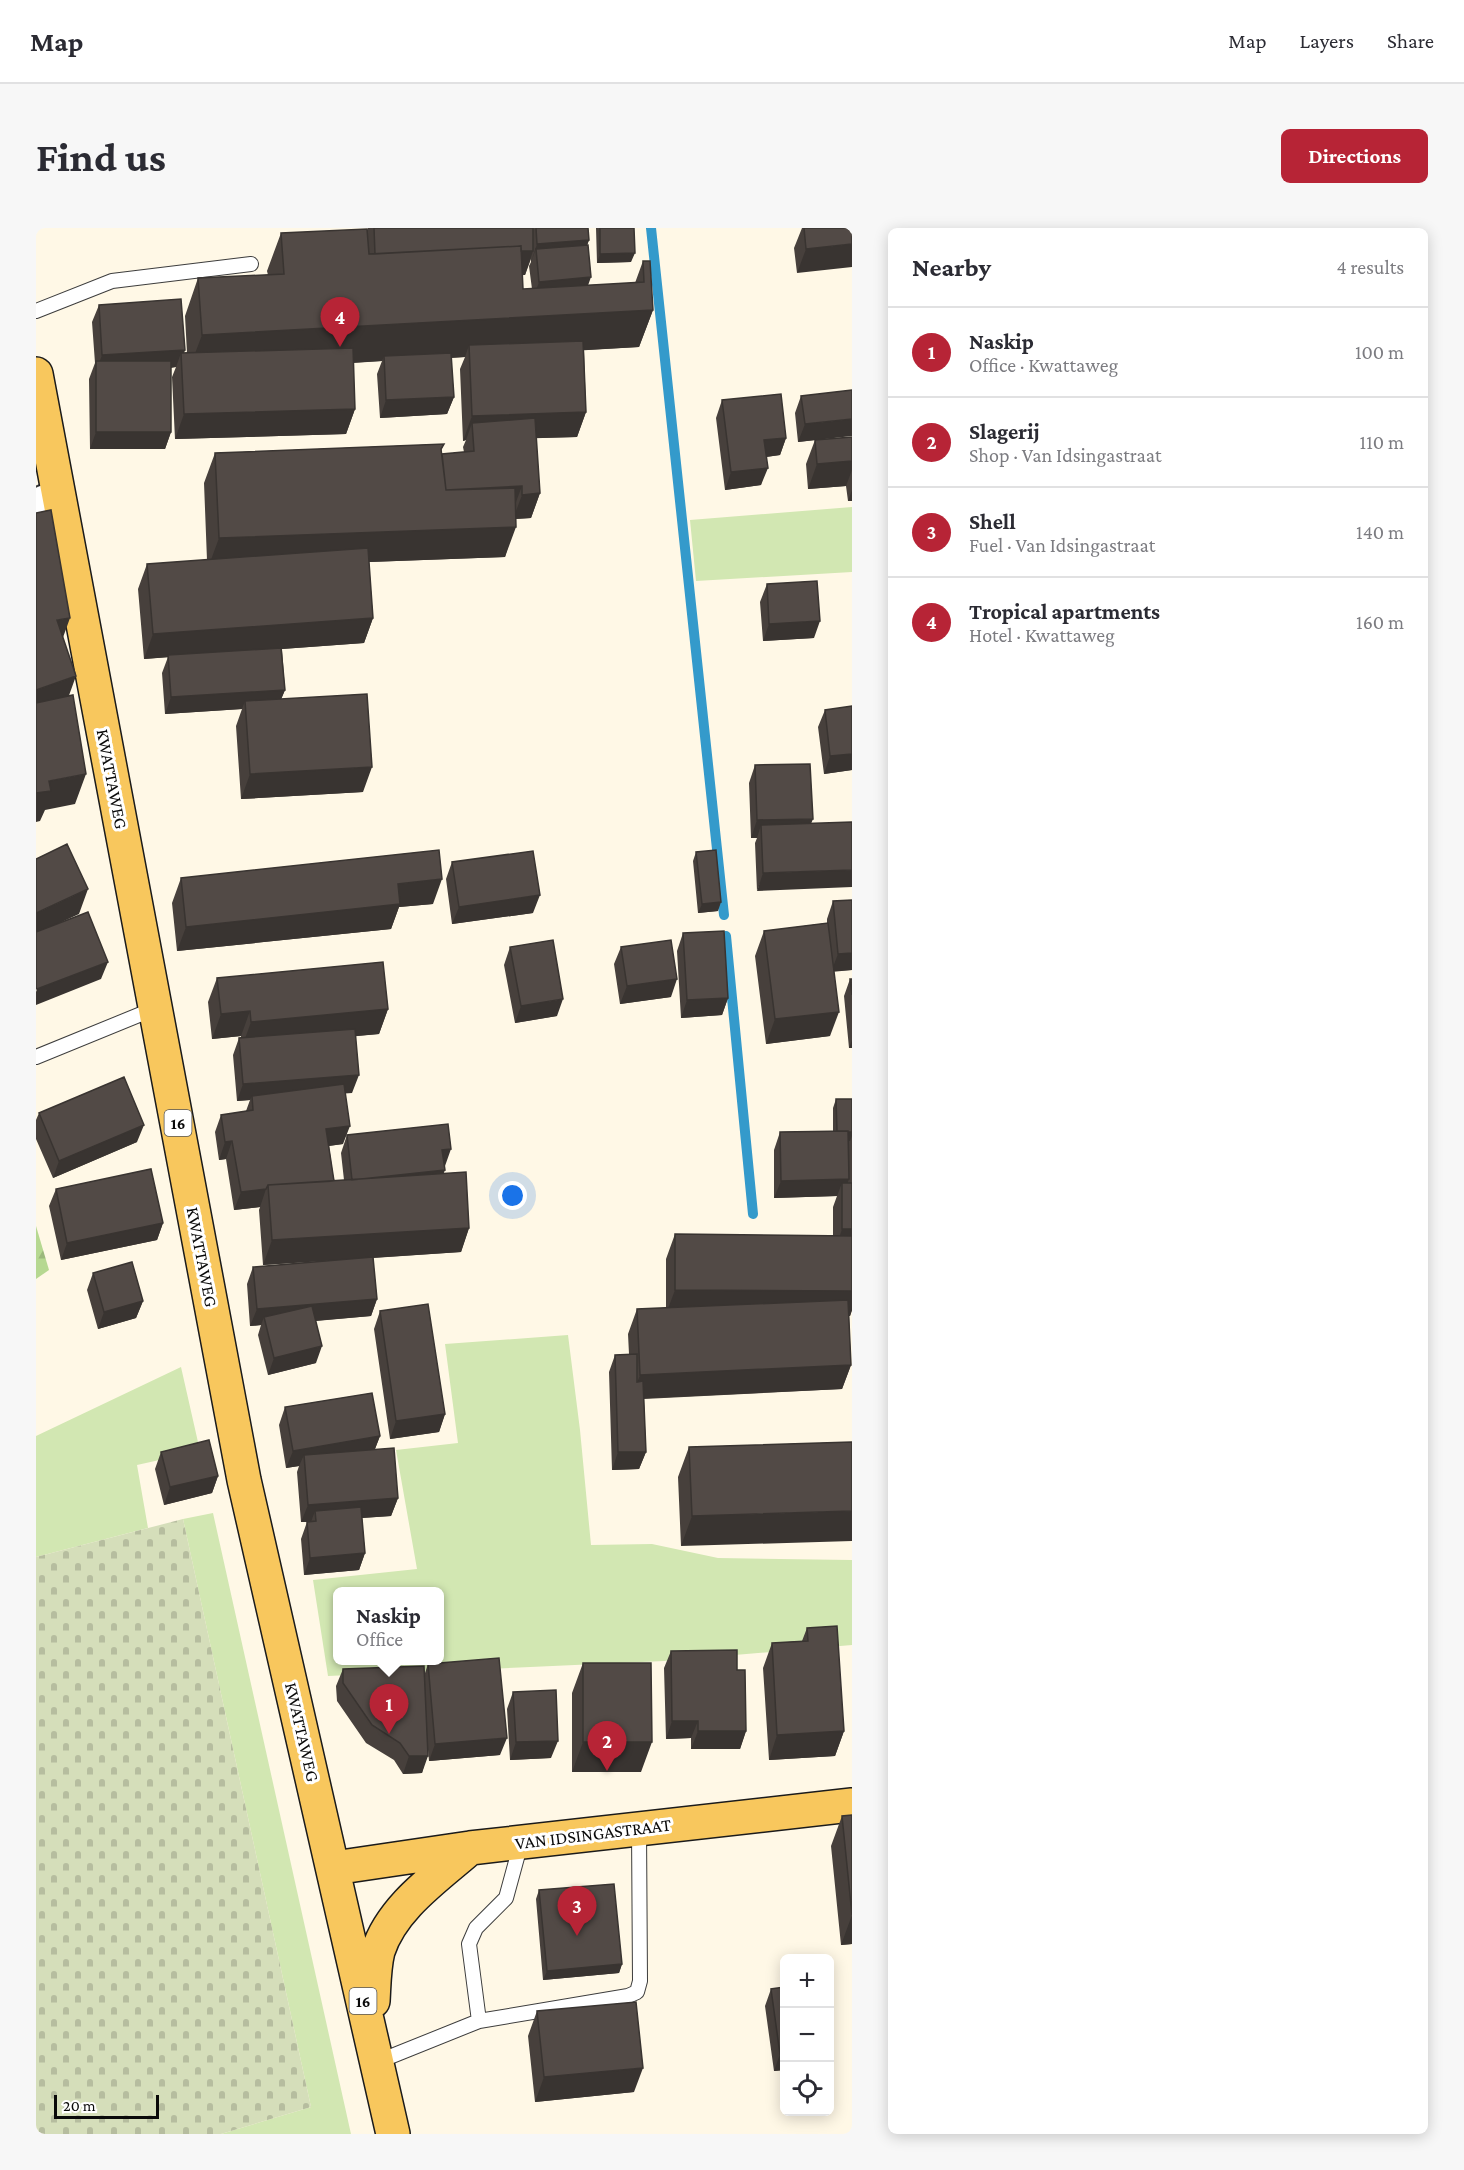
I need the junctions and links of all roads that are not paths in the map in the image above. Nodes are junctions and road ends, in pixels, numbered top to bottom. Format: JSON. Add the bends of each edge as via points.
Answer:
{"nodes":[{"id":1,"x":250,"y":264,"type":"dead end"},
{"id":2,"x":36,"y":311,"type":"edge"},
{"id":3,"x":36,"y":374,"type":"edge"},
{"id":4,"x":47,"y":498,"type":"edge"},
{"id":5,"x":156,"y":1008,"type":"junction"},
{"id":6,"x":36,"y":1057,"type":"edge"},
{"id":7,"x":852,"y":1805,"type":"edge"},
{"id":8,"x":639,"y":1829,"type":"junction"},
{"id":9,"x":521,"y":1843,"type":"junction"},
{"id":10,"x":470,"y":1848,"type":"junction"},
{"id":11,"x":334,"y":1868,"type":"junction"},
{"id":12,"x":479,"y":2021,"type":"junction"},
{"id":13,"x":374,"y":2050,"type":"junction"},
{"id":14,"x":393,"y":2134,"type":"edge"}],
"edges":[{"from":1,"to":2,"type":"lane","via":[[112,281]]},
{"from":3,"to":4,"type":"main road","name":"KWATTAWEG","number":"16"},
{"from":4,"to":5,"type":"main road","name":"KWATTAWEG","number":"16"},
{"from":5,"to":6,"type":"lane"},
{"from":5,"to":11,"type":"main road","name":"KWATTAWEG","number":"16","via":[[244,1480]]},
{"from":7,"to":8,"type":"main road","name":"VAN IDSINGASTRAAT"},
{"from":8,"to":9,"type":"main road","name":"VAN IDSINGASTRAAT"},
{"from":8,"to":12,"type":"lane","via":[[637,1992]]},
{"from":9,"to":10,"type":"main road","name":"VAN IDSINGASTRAAT"},
{"from":9,"to":12,"type":"lane","via":[[506,1898],[476,1928],[469,1944]]},
{"from":10,"to":11,"type":"main road","name":"VAN IDSINGASTRAAT"},
{"from":10,"to":13,"type":"main road","via":[[390,1925],[375,1968]]},
{"from":11,"to":13,"type":"main road","name":"KWATTAWEG","number":"16"},
{"from":12,"to":13,"type":"lane"},
{"from":13,"to":14,"type":"main road","name":"KWATTAWEG","number":"16"}]}
